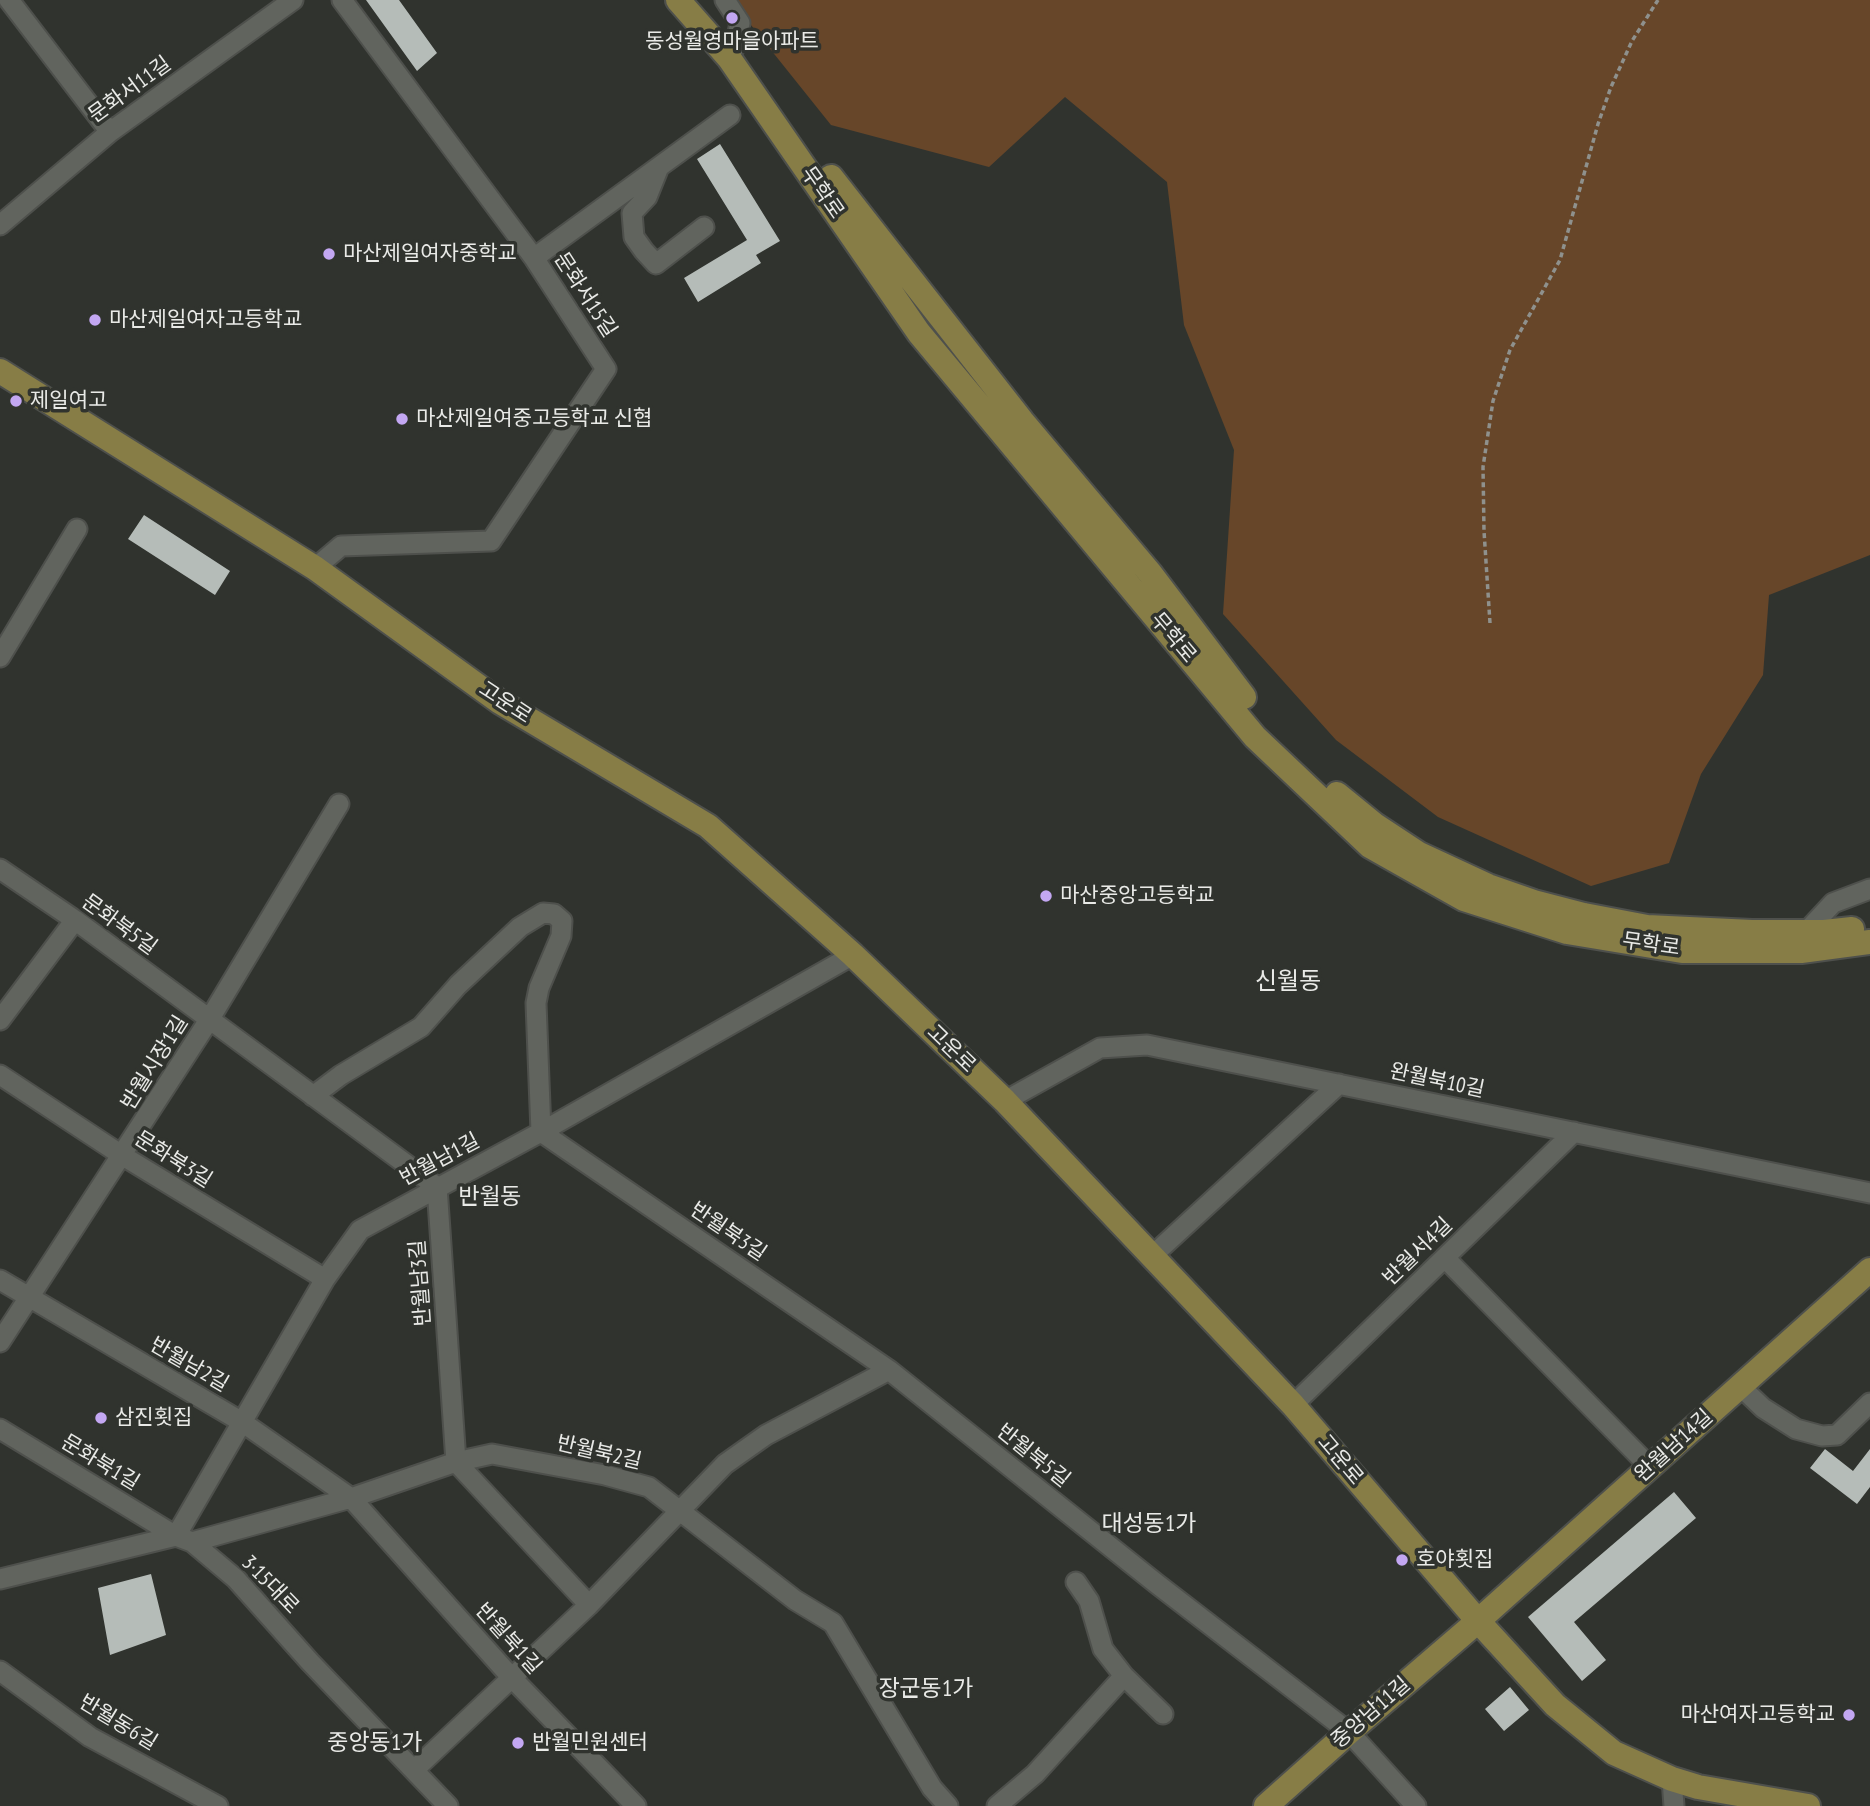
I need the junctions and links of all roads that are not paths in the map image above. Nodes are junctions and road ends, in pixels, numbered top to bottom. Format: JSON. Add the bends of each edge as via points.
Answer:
{"nodes":[{"id":1,"x":9,"y":0,"type":"edge"},
{"id":2,"x":293,"y":0,"type":"edge"},
{"id":3,"x":342,"y":0,"type":"edge"},
{"id":4,"x":678,"y":0,"type":"edge"},
{"id":5,"x":697,"y":0,"type":"edge"},
{"id":6,"x":725,"y":0,"type":"edge"},
{"id":7,"x":735,"y":47,"type":"junction"},
{"id":8,"x":730,"y":115,"type":"dead end"},
{"id":9,"x":110,"y":132,"type":"junction"},
{"id":10,"x":660,"y":166,"type":"junction"},
{"id":11,"x":0,"y":225,"type":"edge"},
{"id":12,"x":704,"y":227,"type":"dead end"},
{"id":13,"x":534,"y":258,"type":"junction"},
{"id":14,"x":0,"y":371,"type":"edge"},
{"id":15,"x":77,"y":529,"type":"dead end"},
{"id":16,"x":315,"y":568,"type":"junction"},
{"id":17,"x":0,"y":657,"type":"edge"},
{"id":18,"x":339,"y":804,"type":"dead end"},
{"id":19,"x":0,"y":869,"type":"edge"},
{"id":20,"x":1870,"y":889,"type":"edge"},
{"id":21,"x":75,"y":920,"type":"junction"},
{"id":22,"x":1870,"y":926,"type":"edge"},
{"id":23,"x":1806,"y":932,"type":"junction"},
{"id":24,"x":1870,"y":942,"type":"edge"},
{"id":25,"x":853,"y":956,"type":"junction"},
{"id":26,"x":0,"y":1020,"type":"edge"},
{"id":27,"x":209,"y":1020,"type":"junction"},
{"id":28,"x":0,"y":1075,"type":"edge"},
{"id":29,"x":1339,"y":1084,"type":"junction"},
{"id":30,"x":313,"y":1096,"type":"junction"},
{"id":31,"x":1005,"y":1101,"type":"junction"},
{"id":32,"x":541,"y":1132,"type":"junction"},
{"id":33,"x":1574,"y":1132,"type":"junction"},
{"id":34,"x":122,"y":1156,"type":"junction"},
{"id":35,"x":437,"y":1187,"type":"junction"},
{"id":36,"x":1870,"y":1193,"type":"edge"},
{"id":37,"x":1152,"y":1256,"type":"junction"},
{"id":38,"x":1445,"y":1258,"type":"junction"},
{"id":39,"x":1870,"y":1270,"type":"edge"},
{"id":40,"x":325,"y":1279,"type":"junction"},
{"id":41,"x":0,"y":1280,"type":"edge"},
{"id":42,"x":27,"y":1298,"type":"junction"},
{"id":43,"x":0,"y":1342,"type":"edge"},
{"id":44,"x":889,"y":1370,"type":"junction"},
{"id":45,"x":1741,"y":1387,"type":"junction"},
{"id":46,"x":1870,"y":1402,"type":"edge"},
{"id":47,"x":1293,"y":1405,"type":"junction"},
{"id":48,"x":242,"y":1422,"type":"junction"},
{"id":49,"x":0,"y":1429,"type":"edge"},
{"id":50,"x":456,"y":1462,"type":"junction"},
{"id":51,"x":1650,"y":1468,"type":"junction"},
{"id":52,"x":351,"y":1498,"type":"junction"},
{"id":53,"x":682,"y":1511,"type":"junction"},
{"id":54,"x":184,"y":1539,"type":"junction"},
{"id":55,"x":0,"y":1579,"type":"edge"},
{"id":56,"x":1076,"y":1582,"type":"dead end"},
{"id":57,"x":589,"y":1605,"type":"junction"},
{"id":58,"x":1478,"y":1621,"type":"junction"},
{"id":59,"x":0,"y":1671,"type":"edge"},
{"id":60,"x":1124,"y":1676,"type":"junction"},
{"id":61,"x":511,"y":1677,"type":"junction"},
{"id":62,"x":1163,"y":1714,"type":"dead end"},
{"id":63,"x":1349,"y":1732,"type":"junction"},
{"id":64,"x":414,"y":1770,"type":"junction"},
{"id":65,"x":1672,"y":1779,"type":"junction"},
{"id":66,"x":218,"y":1806,"type":"edge"},
{"id":67,"x":448,"y":1806,"type":"edge"},
{"id":68,"x":636,"y":1806,"type":"edge"},
{"id":69,"x":948,"y":1806,"type":"edge"},
{"id":70,"x":997,"y":1806,"type":"edge"},
{"id":71,"x":1266,"y":1806,"type":"edge"},
{"id":72,"x":1416,"y":1806,"type":"edge"},
{"id":73,"x":1674,"y":1806,"type":"edge"},
{"id":74,"x":1808,"y":1806,"type":"edge"}],
"edges":[{"from":1,"to":9,"type":"street"},
{"from":2,"to":9,"type":"street","name":"문화서11길"},
{"from":3,"to":13,"type":"street","name":"문화서15길"},
{"from":4,"to":24,"type":"main road","name":"무학로","via":[[729,58],[919,333],[1255,737],[1370,846],[1464,899],[1567,932],[1682,951],[1801,951]]},
{"from":5,"to":7,"type":"main road","name":"무학로"},
{"from":6,"to":7,"type":"street","via":[[740,23]]},
{"from":7,"to":23,"type":"main road","name":"무학로","via":[[861,218],[1021,421],[1150,573],[1235,687],[1325,784],[1419,853],[1534,902],[1647,927]]},
{"from":8,"to":10,"type":"street"},
{"from":9,"to":11,"type":"street","name":"문화서11길"},
{"from":10,"to":12,"type":"street","via":[[647,197],[632,213],[634,237],[644,251],[656,264]]},
{"from":10,"to":13,"type":"street"},
{"from":13,"to":16,"type":"street","name":"문화서15길","via":[[606,369],[491,541],[341,545]]},
{"from":14,"to":16,"type":"main road","name":"고운로"},
{"from":15,"to":17,"type":"street"},
{"from":16,"to":25,"type":"main road","name":"고운로","via":[[500,702],[708,826]]},
{"from":18,"to":27,"type":"street","name":"반월시장1길"},
{"from":19,"to":21,"type":"street","name":"문화북5길"},
{"from":20,"to":23,"type":"street","via":[[1833,903]]},
{"from":21,"to":26,"type":"street"},
{"from":21,"to":27,"type":"street","name":"문화북5길"},
{"from":22,"to":23,"type":"main road","name":"무학로"},
{"from":25,"to":31,"type":"main road","name":"고운로"},
{"from":25,"to":32,"type":"street","name":"반월남1길"},
{"from":27,"to":30,"type":"street"},
{"from":27,"to":34,"type":"street","name":"반월시장1길"},
{"from":28,"to":34,"type":"street","name":"문화북3길"},
{"from":29,"to":31,"type":"street","name":"완월북10길","via":[[1147,1045],[1100,1048]]},
{"from":29,"to":33,"type":"street","name":"완월북10길"},
{"from":29,"to":37,"type":"street"},
{"from":30,"to":32,"type":"street","via":[[421,1027],[520,927],[543,913],[554,914],[562,921],[561,936],[536,1003]]},
{"from":30,"to":35,"type":"street"},
{"from":31,"to":37,"type":"main road","name":"고운로"},
{"from":32,"to":35,"type":"street","name":"반월남1길"},
{"from":32,"to":44,"type":"street","name":"반월북3길"},
{"from":33,"to":36,"type":"street","name":"완월북10길"},
{"from":33,"to":38,"type":"street","name":"반월서4길"},
{"from":34,"to":40,"type":"street","name":"문화북3길"},
{"from":34,"to":42,"type":"street","name":"반월시장1길"},
{"from":35,"to":40,"type":"street","name":"반월남1길","via":[[360,1230]]},
{"from":35,"to":50,"type":"street","name":"반월남3길"},
{"from":37,"to":47,"type":"main road","name":"고운로"},
{"from":38,"to":47,"type":"street","name":"반월서4길"},
{"from":38,"to":51,"type":"street"},
{"from":39,"to":45,"type":"main road","name":"완월남14길"},
{"from":40,"to":48,"type":"street","name":"반월남1길"},
{"from":41,"to":42,"type":"street","name":"반월남2길"},
{"from":42,"to":43,"type":"street","name":"반월시장1길"},
{"from":42,"to":48,"type":"street","name":"반월남2길"},
{"from":44,"to":53,"type":"street","via":[[766,1435],[725,1464]]},
{"from":44,"to":63,"type":"street","name":"반월북5길"},
{"from":45,"to":46,"type":"street","via":[[1796,1429],[1822,1436],[1837,1435]]},
{"from":45,"to":51,"type":"main road","name":"완월남14길"},
{"from":47,"to":58,"type":"main road","name":"고운로"},
{"from":48,"to":52,"type":"street","name":"반월남2길"},
{"from":48,"to":54,"type":"street","name":"반월남1길"},
{"from":49,"to":54,"type":"street","name":"문화북1길"},
{"from":50,"to":52,"type":"street","name":"반월북2길"},
{"from":50,"to":53,"type":"street","name":"반월북2길","via":[[492,1454],[605,1475],[649,1487]]},
{"from":50,"to":57,"type":"street"},
{"from":51,"to":58,"type":"main road","name":"완월남14길"},
{"from":52,"to":54,"type":"street","name":"반월북2길"},
{"from":52,"to":61,"type":"street","name":"반월북1길"},
{"from":53,"to":57,"type":"street"},
{"from":53,"to":69,"type":"street","name":"반월북2길","via":[[794,1600],[832,1623],[932,1788]]},
{"from":54,"to":55,"type":"street"},
{"from":54,"to":64,"type":"street","name":"3·15대로","via":[[236,1579]]},
{"from":56,"to":60,"type":"street","via":[[1089,1601],[1103,1649]]},
{"from":57,"to":61,"type":"street"},
{"from":58,"to":63,"type":"main road","name":"중앙남11길"},
{"from":58,"to":65,"type":"main road","name":"고운로","via":[[1555,1705],[1614,1753]]},
{"from":59,"to":66,"type":"street","name":"반월동6길","via":[[90,1737]]},
{"from":60,"to":62,"type":"street"},
{"from":60,"to":70,"type":"street","via":[[1035,1774]]},
{"from":61,"to":64,"type":"street"},
{"from":61,"to":68,"type":"street","name":"반월북1길"},
{"from":63,"to":71,"type":"main road","name":"중앙남11길"},
{"from":63,"to":72,"type":"street","name":"반월북5길"},
{"from":64,"to":67,"type":"street","name":"3·15대로"},
{"from":65,"to":73,"type":"street"},
{"from":65,"to":74,"type":"main road","name":"고운로"}]}
